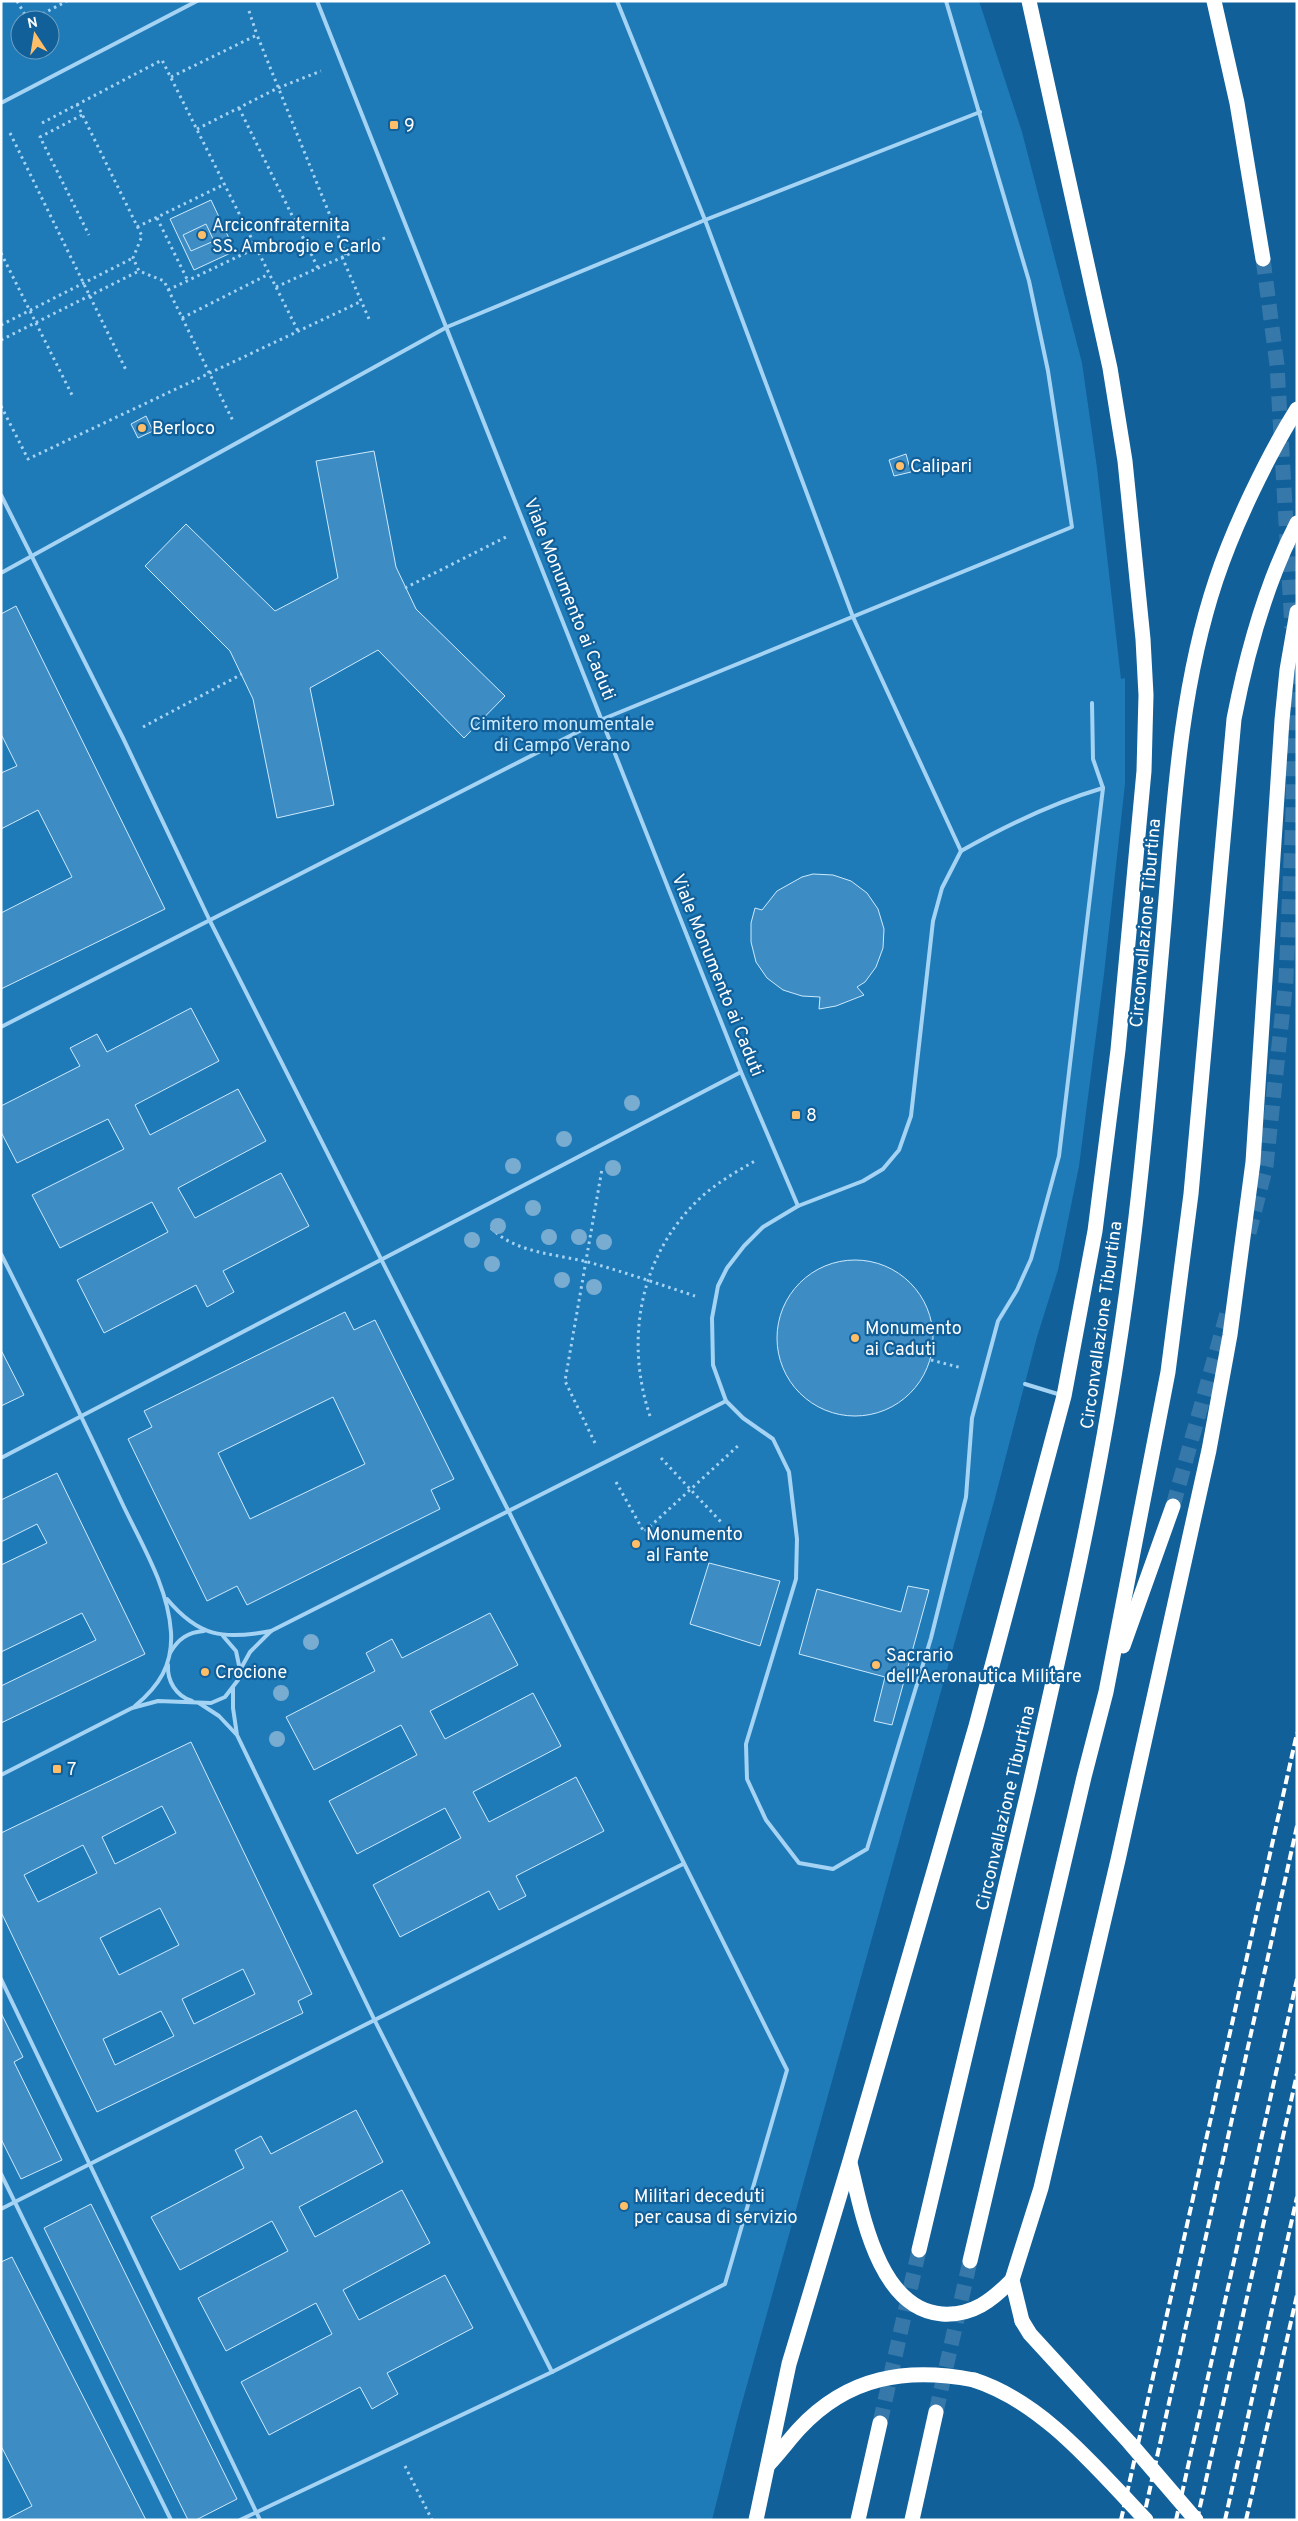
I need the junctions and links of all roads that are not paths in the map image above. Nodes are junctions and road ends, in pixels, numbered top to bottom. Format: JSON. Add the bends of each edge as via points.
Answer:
{"nodes":[{"id":1,"x":197,"y":1,"type":"edge"},
{"id":2,"x":317,"y":1,"type":"edge"},
{"id":3,"x":617,"y":1,"type":"edge"},
{"id":4,"x":946,"y":1,"type":"edge"},
{"id":5,"x":1029,"y":1,"type":"edge"},
{"id":6,"x":1214,"y":1,"type":"edge"},
{"id":7,"x":1,"y":103,"type":"edge"},
{"id":8,"x":980,"y":112,"type":"junction"},
{"id":9,"x":705,"y":220,"type":"junction"},
{"id":10,"x":1263,"y":259,"type":"tunnel mouth"},
{"id":11,"x":447,"y":327,"type":"junction"},
{"id":12,"x":1297,"y":409,"type":"edge"},
{"id":13,"x":1,"y":495,"type":"edge"},
{"id":14,"x":1297,"y":523,"type":"edge"},
{"id":15,"x":32,"y":557,"type":"junction"},
{"id":16,"x":1,"y":573,"type":"edge"},
{"id":17,"x":1297,"y":612,"type":"edge"},
{"id":18,"x":853,"y":617,"type":"junction"},
{"id":19,"x":1092,"y":703,"type":"dead end"},
{"id":20,"x":603,"y":719,"type":"junction"},
{"id":21,"x":1103,"y":788,"type":"junction"},
{"id":22,"x":961,"y":851,"type":"junction"},
{"id":23,"x":209,"y":919,"type":"junction"},
{"id":24,"x":1,"y":1027,"type":"edge"},
{"id":25,"x":741,"y":1072,"type":"junction"},
{"id":26,"x":798,"y":1206,"type":"junction"},
{"id":27,"x":1,"y":1254,"type":"edge"},
{"id":28,"x":381,"y":1261,"type":"junction"},
{"id":29,"x":1025,"y":1384,"type":"dead end"},
{"id":30,"x":1064,"y":1396,"type":"junction"},
{"id":31,"x":726,"y":1401,"type":"junction"},
{"id":32,"x":82,"y":1416,"type":"junction"},
{"id":33,"x":1,"y":1458,"type":"edge"},
{"id":34,"x":1173,"y":1506,"type":"tunnel mouth"},
{"id":35,"x":508,"y":1510,"type":"junction"},
{"id":36,"x":166,"y":1597,"type":"junction"},
{"id":37,"x":204,"y":1631,"type":"junction"},
{"id":38,"x":271,"y":1631,"type":"junction"},
{"id":39,"x":222,"y":1636,"type":"junction"},
{"id":40,"x":168,"y":1657,"type":"junction"},
{"id":41,"x":240,"y":1670,"type":"junction"},
{"id":42,"x":233,"y":1688,"type":"junction"},
{"id":43,"x":1106,"y":1692,"type":"junction"},
{"id":44,"x":200,"y":1703,"type":"junction"},
{"id":45,"x":132,"y":1708,"type":"junction"},
{"id":46,"x":237,"y":1734,"type":"junction"},
{"id":47,"x":1,"y":1775,"type":"edge"},
{"id":48,"x":683,"y":1864,"type":"junction"},
{"id":49,"x":1,"y":1979,"type":"edge"},
{"id":50,"x":375,"y":2022,"type":"junction"},
{"id":51,"x":850,"y":2161,"type":"junction"},
{"id":52,"x":90,"y":2164,"type":"junction"},
{"id":53,"x":1,"y":2174,"type":"edge"},
{"id":54,"x":15,"y":2202,"type":"junction"},
{"id":55,"x":1,"y":2209,"type":"edge"},
{"id":56,"x":919,"y":2250,"type":"tunnel mouth"},
{"id":57,"x":970,"y":2261,"type":"tunnel mouth"},
{"id":58,"x":1012,"y":2280,"type":"junction"},
{"id":59,"x":552,"y":2372,"type":"junction"},
{"id":60,"x":936,"y":2412,"type":"tunnel mouth"},
{"id":61,"x":880,"y":2423,"type":"tunnel mouth"},
{"id":62,"x":769,"y":2464,"type":"junction"},
{"id":63,"x":257,"y":2512,"type":"junction"},
{"id":64,"x":171,"y":2520,"type":"edge"},
{"id":65,"x":240,"y":2520,"type":"edge"},
{"id":66,"x":260,"y":2520,"type":"edge"},
{"id":67,"x":756,"y":2520,"type":"edge"},
{"id":68,"x":858,"y":2520,"type":"edge"},
{"id":69,"x":912,"y":2520,"type":"edge"},
{"id":70,"x":1146,"y":2520,"type":"edge"},
{"id":71,"x":1196,"y":2520,"type":"edge"}],
"edges":[{"from":1,"to":7,"type":"lane"},
{"from":2,"to":11,"type":"lane","name":"Viale Monumento ai Caduti"},
{"from":3,"to":9,"type":"lane"},
{"from":4,"to":8,"type":"lane"},
{"from":5,"to":30,"type":"highway","via":[[1110,368],[1125,461],[1146,695],[1138,839],[1104,1168],[1091,1257]]},
{"from":6,"to":10,"type":"highway","via":[[1237,103]]},
{"from":8,"to":9,"type":"lane"},
{"from":8,"to":18,"type":"lane","via":[[1028,280],[1050,380],[1072,527]]},
{"from":9,"to":11,"type":"lane"},
{"from":9,"to":18,"type":"lane"},
{"from":11,"to":15,"type":"lane"},
{"from":11,"to":20,"type":"lane","name":"Viale Monumento ai Caduti"},
{"from":12,"to":56,"type":"highway","name":"Circonvallazione Tiburtina","via":[[1268,462],[1225,555],[1206,613],[1193,671],[1176,790],[1130,1276],[1106,1427],[1056,1673]]},
{"from":13,"to":15,"type":"lane"},
{"from":14,"to":43,"type":"highway","via":[[1261,611],[1234,719],[1184,1259],[1168,1372]]},
{"from":15,"to":16,"type":"lane"},
{"from":15,"to":23,"type":"lane"},
{"from":17,"to":58,"type":"highway","via":[[1282,720],[1253,1162],[1228,1351],[1198,1504],[1118,1860],[1041,2188]]},
{"from":18,"to":20,"type":"lane"},
{"from":18,"to":22,"type":"lane"},
{"from":19,"to":21,"type":"lane","via":[[1093,759]]},
{"from":20,"to":23,"type":"lane"},
{"from":20,"to":25,"type":"lane","name":"Viale Monumento ai Caduti"},
{"from":21,"to":22,"type":"lane","via":[[1062,800]]},
{"from":21,"to":31,"type":"lane","via":[[1059,1156],[1031,1259],[998,1321],[972,1418],[966,1497],[930,1638],[867,1849],[833,1869],[799,1863],[766,1820],[747,1779],[746,1744],[796,1578],[797,1539],[789,1472],[773,1439]]},
{"from":22,"to":26,"type":"lane","via":[[942,888],[933,921],[911,1116],[899,1150],[883,1169],[863,1181]]},
{"from":23,"to":24,"type":"lane"},
{"from":23,"to":28,"type":"lane"},
{"from":25,"to":26,"type":"lane","name":"Viale Monumento ai Caduti"},
{"from":25,"to":28,"type":"lane"},
{"from":26,"to":31,"type":"lane","via":[[763,1227],[727,1268],[718,1286],[711,1341],[713,1365]]},
{"from":27,"to":32,"type":"lane"},
{"from":28,"to":32,"type":"lane"},
{"from":28,"to":35,"type":"lane"},
{"from":29,"to":30,"type":"lane"},
{"from":30,"to":51,"type":"highway","via":[[976,1726]]},
{"from":31,"to":35,"type":"lane"},
{"from":32,"to":33,"type":"lane"},
{"from":32,"to":36,"type":"lane"},
{"from":34,"to":43,"type":"highway"},
{"from":35,"to":38,"type":"lane"},
{"from":35,"to":48,"type":"lane"},
{"from":36,"to":37,"type":"lane","via":[[178,1612]]},
{"from":36,"to":40,"type":"lane","via":[[171,1633]]},
{"from":37,"to":39,"type":"lane"},
{"from":37,"to":40,"type":"lane","via":[[183,1637]]},
{"from":38,"to":39,"type":"lane"},
{"from":38,"to":41,"type":"lane","via":[[250,1652]]},
{"from":39,"to":41,"type":"lane","via":[[236,1651]]},
{"from":40,"to":44,"type":"lane","via":[[171,1684],[179,1694]]},
{"from":40,"to":45,"type":"lane","via":[[154,1691]]},
{"from":41,"to":42,"type":"lane"},
{"from":42,"to":44,"type":"lane","via":[[225,1697]]},
{"from":42,"to":46,"type":"lane"},
{"from":43,"to":57,"type":"highway"},
{"from":44,"to":45,"type":"lane","via":[[158,1701]]},
{"from":44,"to":46,"type":"lane"},
{"from":45,"to":47,"type":"lane"},
{"from":46,"to":50,"type":"lane"},
{"from":48,"to":50,"type":"lane"},
{"from":48,"to":59,"type":"lane","via":[[787,2070],[725,2284]]},
{"from":49,"to":52,"type":"lane"},
{"from":50,"to":52,"type":"lane"},
{"from":50,"to":59,"type":"lane"},
{"from":51,"to":58,"type":"highway","via":[[875,2250],[884,2270],[906,2298],[926,2310],[959,2314],[990,2301]]},
{"from":51,"to":62,"type":"highway","via":[[789,2364]]},
{"from":52,"to":54,"type":"lane"},
{"from":52,"to":63,"type":"lane"},
{"from":53,"to":54,"type":"lane"},
{"from":54,"to":55,"type":"lane"},
{"from":54,"to":64,"type":"lane"},
{"from":58,"to":71,"type":"highway","bridge":true,"via":[[1022,2321],[1030,2334]]},
{"from":59,"to":63,"type":"lane"},
{"from":60,"to":69,"type":"highway"},
{"from":61,"to":68,"type":"highway"},
{"from":62,"to":67,"type":"highway"},
{"from":62,"to":70,"type":"highway","bridge":true,"via":[[814,2415],[857,2387],[912,2374],[941,2375],[974,2380],[1006,2392],[1077,2449]]},
{"from":63,"to":65,"type":"lane"},
{"from":63,"to":66,"type":"lane"}]}
